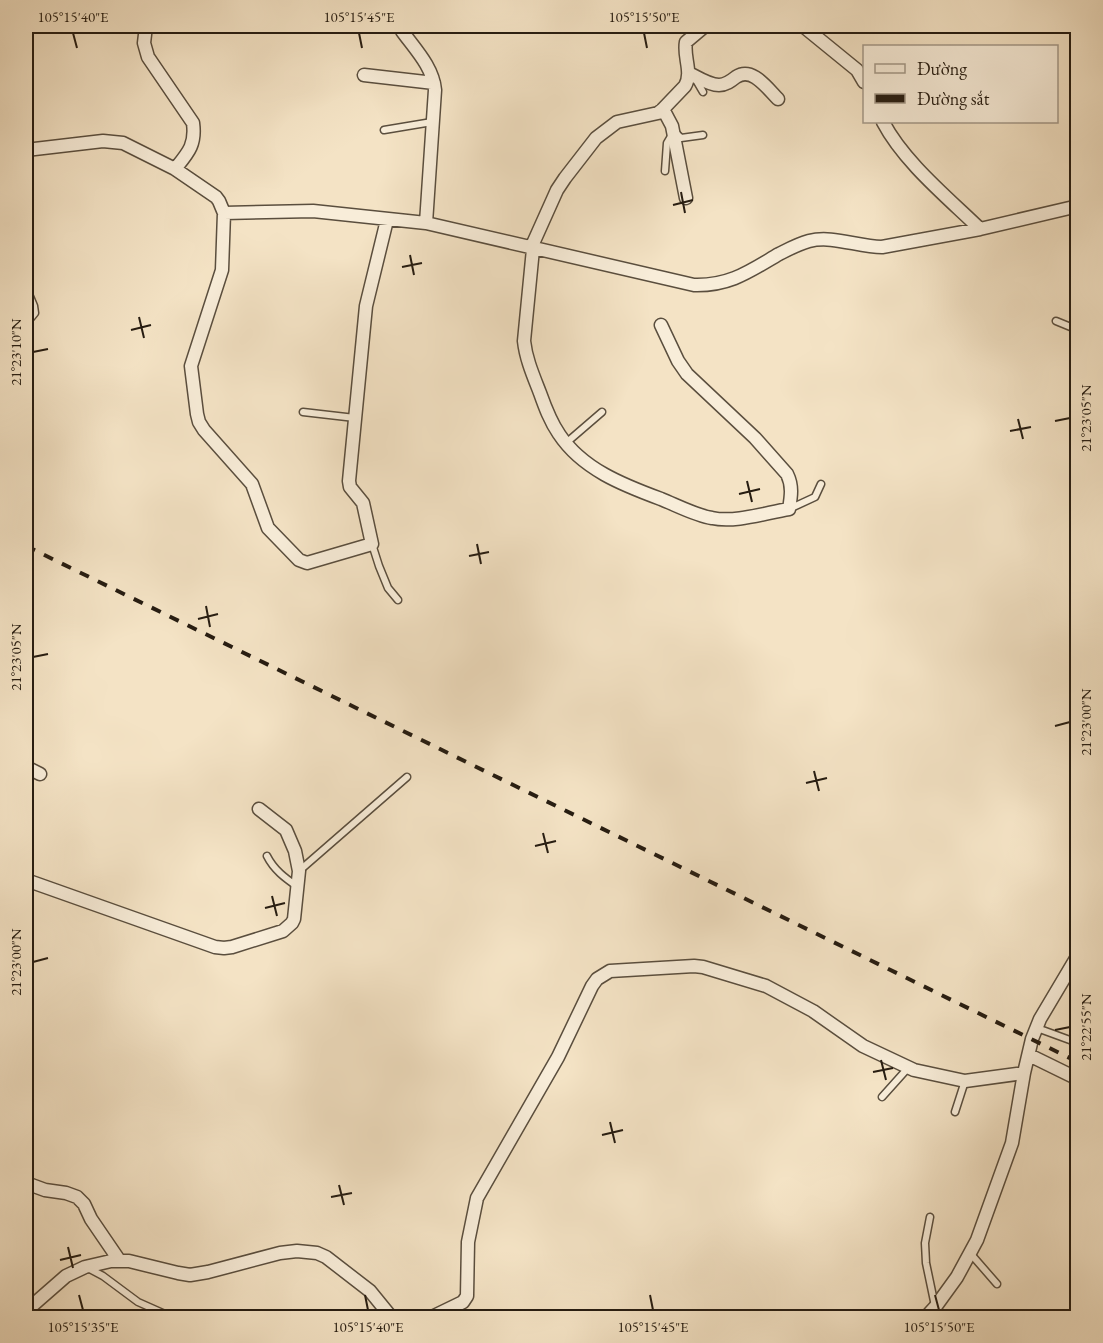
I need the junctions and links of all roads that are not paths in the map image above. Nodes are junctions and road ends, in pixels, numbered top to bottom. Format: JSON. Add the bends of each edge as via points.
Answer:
{"nodes":[{"id":1,"x":146,"y":26,"type":"edge"},
{"id":2,"x":399,"y":26,"type":"edge"},
{"id":3,"x":705,"y":26,"type":"edge"},
{"id":4,"x":803,"y":26,"type":"edge"},
{"id":5,"x":690,"y":73,"type":"junction"},
{"id":6,"x":364,"y":75,"type":"dead end"},
{"id":7,"x":863,"y":80,"type":"edge"},
{"id":8,"x":434,"y":83,"type":"junction"},
{"id":9,"x":703,"y":92,"type":"dead end"},
{"id":10,"x":777,"y":99,"type":"dead end"},
{"id":11,"x":663,"y":109,"type":"junction"},
{"id":12,"x":433,"y":122,"type":"junction"},
{"id":13,"x":884,"y":123,"type":"edge"},
{"id":14,"x":672,"y":129,"type":"junction"},
{"id":15,"x":384,"y":130,"type":"dead end"},
{"id":16,"x":703,"y":135,"type":"dead end"},
{"id":17,"x":26,"y":150,"type":"edge"},
{"id":18,"x":175,"y":169,"type":"junction"},
{"id":19,"x":665,"y":171,"type":"dead end"},
{"id":20,"x":686,"y":198,"type":"dead end"},
{"id":21,"x":1077,"y":207,"type":"edge"},
{"id":22,"x":224,"y":213,"type":"junction"},
{"id":23,"x":387,"y":220,"type":"junction"},
{"id":24,"x":426,"y":223,"type":"junction"},
{"id":25,"x":980,"y":229,"type":"junction"},
{"id":26,"x":532,"y":248,"type":"junction"},
{"id":27,"x":26,"y":287,"type":"edge"},
{"id":28,"x":1056,"y":321,"type":"dead end"},
{"id":29,"x":26,"y":324,"type":"edge"},
{"id":30,"x":661,"y":325,"type":"dead end"},
{"id":31,"x":1077,"y":330,"type":"edge"},
{"id":32,"x":303,"y":412,"type":"dead end"},
{"id":33,"x":602,"y":412,"type":"dead end"},
{"id":34,"x":355,"y":418,"type":"junction"},
{"id":35,"x":566,"y":443,"type":"junction"},
{"id":36,"x":821,"y":484,"type":"dead end"},
{"id":37,"x":789,"y":509,"type":"junction"},
{"id":38,"x":372,"y":544,"type":"junction"},
{"id":39,"x":398,"y":600,"type":"dead end"},
{"id":40,"x":26,"y":767,"type":"edge"},
{"id":41,"x":40,"y":774,"type":"dead end"},
{"id":42,"x":407,"y":777,"type":"dead end"},
{"id":43,"x":259,"y":809,"type":"dead end"},
{"id":44,"x":267,"y":856,"type":"dead end"},
{"id":45,"x":299,"y":871,"type":"junction"},
{"id":46,"x":26,"y":880,"type":"edge"},
{"id":47,"x":298,"y":887,"type":"junction"},
{"id":48,"x":1077,"y":955,"type":"edge"},
{"id":49,"x":1037,"y":1028,"type":"junction"},
{"id":50,"x":1077,"y":1043,"type":"edge"},
{"id":51,"x":1029,"y":1055,"type":"junction"},
{"id":52,"x":909,"y":1068,"type":"junction"},
{"id":53,"x":1024,"y":1073,"type":"junction"},
{"id":54,"x":1077,"y":1079,"type":"edge"},
{"id":55,"x":965,"y":1081,"type":"junction"},
{"id":56,"x":882,"y":1097,"type":"dead end"},
{"id":57,"x":955,"y":1112,"type":"dead end"},
{"id":58,"x":26,"y":1183,"type":"edge"},
{"id":59,"x":930,"y":1217,"type":"dead end"},
{"id":60,"x":970,"y":1253,"type":"junction"},
{"id":61,"x":119,"y":1260,"type":"junction"},
{"id":62,"x":85,"y":1267,"type":"junction"},
{"id":63,"x":997,"y":1284,"type":"dead end"},
{"id":64,"x":936,"y":1306,"type":"junction"},
{"id":65,"x":26,"y":1311,"type":"edge"},
{"id":66,"x":174,"y":1317,"type":"edge"},
{"id":67,"x":392,"y":1317,"type":"edge"},
{"id":68,"x":430,"y":1317,"type":"edge"},
{"id":69,"x":925,"y":1317,"type":"edge"}],
"edges":[{"from":1,"to":18,"type":"street","via":[[144,43],[148,57],[193,123],[195,136],[190,151]]},
{"from":2,"to":8,"type":"street","via":[[429,69]]},
{"from":3,"to":5,"type":"street","via":[[686,42]]},
{"from":4,"to":7,"type":"street","via":[[857,70]]},
{"from":5,"to":9,"type":"lane"},
{"from":5,"to":10,"type":"street","via":[[721,85],[747,73]]},
{"from":5,"to":11,"type":"street","via":[[685,86]]},
{"from":6,"to":8,"type":"street"},
{"from":8,"to":12,"type":"street"},
{"from":11,"to":14,"type":"street"},
{"from":11,"to":26,"type":"street","via":[[651,116],[616,122],[596,138],[557,190]]},
{"from":12,"to":15,"type":"lane"},
{"from":12,"to":24,"type":"street"},
{"from":13,"to":25,"type":"street","via":[[917,168]]},
{"from":14,"to":16,"type":"lane","via":[[681,138]]},
{"from":14,"to":19,"type":"lane"},
{"from":14,"to":20,"type":"street"},
{"from":17,"to":18,"type":"street","via":[[113,141]]},
{"from":18,"to":22,"type":"street","via":[[216,196]]},
{"from":21,"to":25,"type":"street"},
{"from":22,"to":23,"type":"street","via":[[313,212]]},
{"from":22,"to":38,"type":"street","via":[[221,276],[191,366],[199,422],[252,484],[268,528],[299,560],[307,563]]},
{"from":23,"to":24,"type":"street"},
{"from":23,"to":34,"type":"street","via":[[366,306]]},
{"from":24,"to":26,"type":"street"},
{"from":25,"to":26,"type":"street","via":[[875,247],[808,241],[735,279],[708,286]]},
{"from":26,"to":35,"type":"street","via":[[525,353],[550,419]]},
{"from":27,"to":29,"type":"lane","via":[[35,313]]},
{"from":28,"to":31,"type":"lane"},
{"from":30,"to":37,"type":"street","via":[[687,374],[787,474],[792,493]]},
{"from":32,"to":34,"type":"lane"},
{"from":33,"to":35,"type":"lane"},
{"from":34,"to":38,"type":"street","via":[[349,481],[363,502]]},
{"from":35,"to":37,"type":"street","via":[[608,478],[711,518],[735,519]]},
{"from":36,"to":37,"type":"lane","via":[[815,497]]},
{"from":38,"to":39,"type":"lane","via":[[388,588]]},
{"from":40,"to":41,"type":"street"},
{"from":42,"to":45,"type":"lane"},
{"from":43,"to":45,"type":"street","via":[[286,830]]},
{"from":44,"to":47,"type":"lane","via":[[272,867]]},
{"from":45,"to":47,"type":"street"},
{"from":46,"to":47,"type":"street","via":[[224,948],[289,927],[294,919]]},
{"from":48,"to":49,"type":"street"},
{"from":49,"to":50,"type":"lane"},
{"from":49,"to":51,"type":"street"},
{"from":51,"to":53,"type":"street"},
{"from":51,"to":54,"type":"street"},
{"from":52,"to":55,"type":"street"},
{"from":52,"to":56,"type":"lane"},
{"from":52,"to":68,"type":"street","via":[[863,1046],[808,1008],[748,980],[694,966],[603,974],[592,986],[558,1057],[477,1198],[468,1242],[465,1300]]},
{"from":53,"to":55,"type":"street"},
{"from":53,"to":60,"type":"street","via":[[1011,1148]]},
{"from":55,"to":57,"type":"lane"},
{"from":58,"to":61,"type":"street","via":[[77,1197]]},
{"from":59,"to":64,"type":"lane","via":[[926,1263]]},
{"from":60,"to":63,"type":"lane"},
{"from":60,"to":64,"type":"street"},
{"from":61,"to":62,"type":"street"},
{"from":61,"to":67,"type":"street","via":[[190,1275],[288,1251],[317,1253],[370,1291]]},
{"from":62,"to":65,"type":"street","via":[[58,1282]]},
{"from":62,"to":66,"type":"lane","via":[[138,1302]]},
{"from":64,"to":69,"type":"street"}]}
